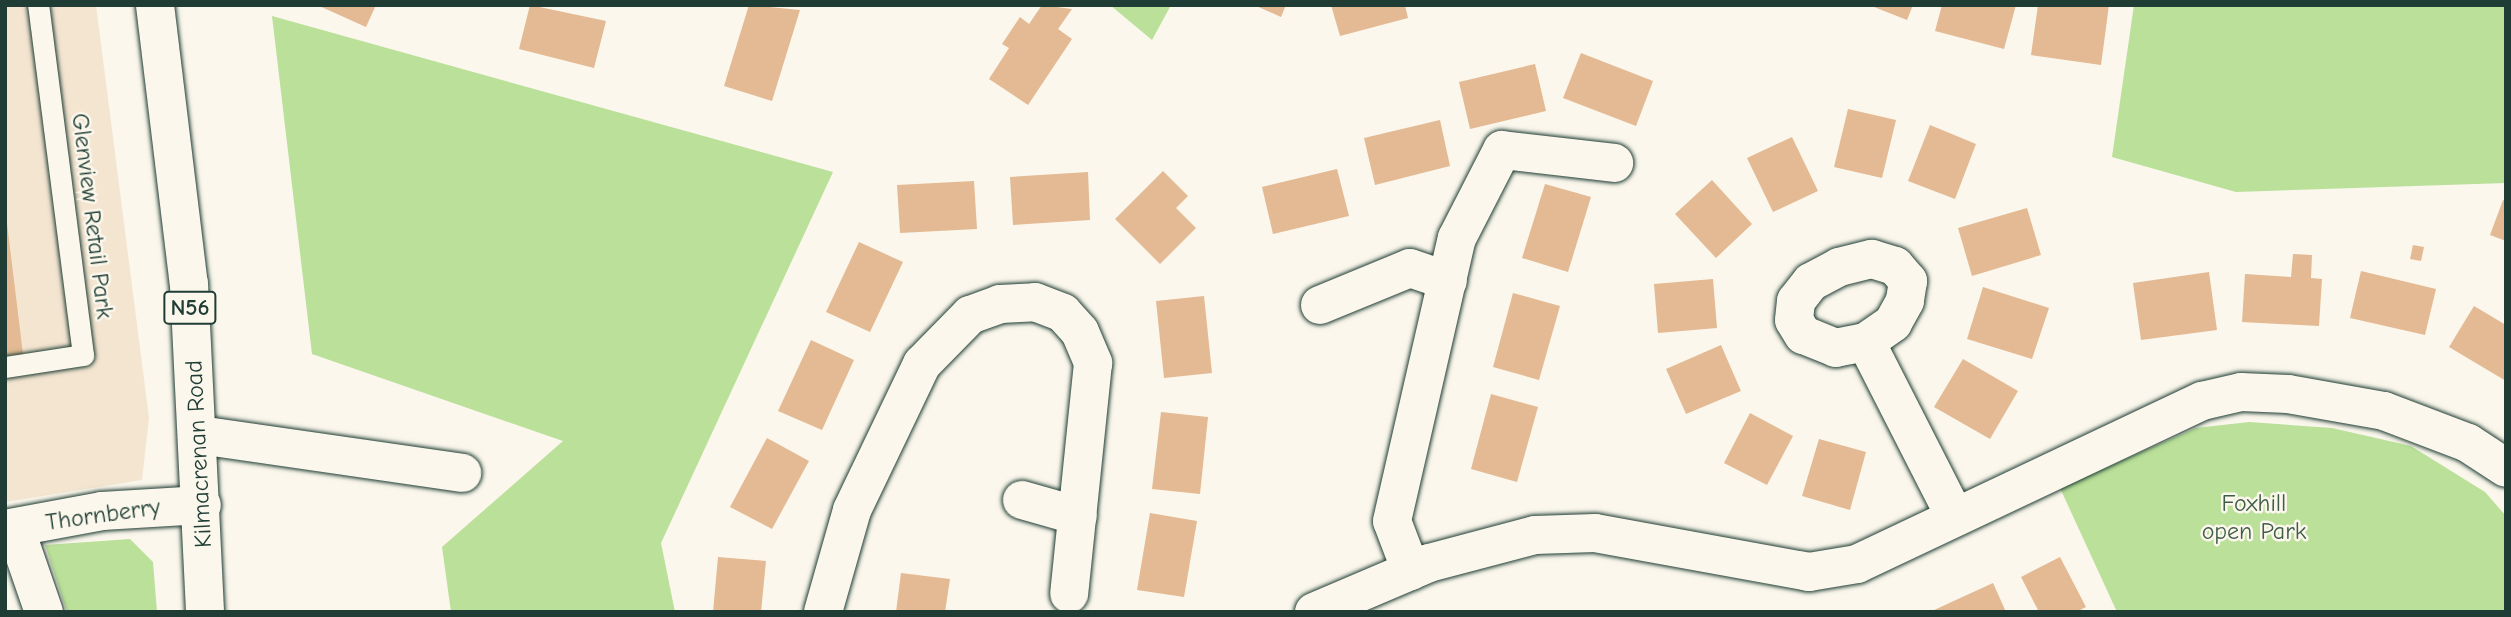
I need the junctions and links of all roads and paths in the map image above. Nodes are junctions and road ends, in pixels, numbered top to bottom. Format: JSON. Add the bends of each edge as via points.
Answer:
{"nodes":[{"id":1,"x":38,"y":5,"type":"edge"},
{"id":2,"x":155,"y":5,"type":"edge"},
{"id":3,"x":1614,"y":163,"type":"dead end"},
{"id":4,"x":1447,"y":281,"type":"junction"},
{"id":5,"x":1320,"y":305,"type":"dead end"},
{"id":6,"x":1866,"y":342,"type":"dead end"},
{"id":7,"x":5,"y":367,"type":"edge"},
{"id":8,"x":200,"y":436,"type":"junction"},
{"id":9,"x":2506,"y":468,"type":"edge"},
{"id":10,"x":462,"y":473,"type":"dead end"},
{"id":11,"x":1022,"y":500,"type":"dead end"},
{"id":12,"x":202,"y":505,"type":"junction"},
{"id":13,"x":1078,"y":516,"type":"junction"},
{"id":14,"x":1955,"y":517,"type":"junction"},
{"id":15,"x":10,"y":529,"type":"edge"},
{"id":16,"x":1411,"y":571,"type":"junction"},
{"id":17,"x":1069,"y":594,"type":"dead end"},
{"id":18,"x":44,"y":612,"type":"edge"},
{"id":19,"x":205,"y":612,"type":"edge"},
{"id":20,"x":823,"y":612,"type":"edge"},
{"id":21,"x":1314,"y":612,"type":"edge"}],
"edges":[{"from":1,"to":7,"type":"lane","name":"Glenview Retail Park","via":[[83,355]]},
{"from":2,"to":8,"type":"street","name":"Kilmacrenan Road","number":"N56","via":[[189,284]]},
{"from":3,"to":4,"type":"street","via":[[1502,150],[1457,239]]},
{"from":4,"to":5,"type":"street","via":[[1410,268]]},
{"from":4,"to":16,"type":"street","via":[[1392,521]]},
{"from":6,"to":14,"type":"street"},
{"from":8,"to":10,"type":"street"},
{"from":8,"to":12,"type":"street","name":"Kilmacrenan Road","number":"N56"},
{"from":9,"to":14,"type":"street","via":[[2468,443],[2384,411],[2288,394],[2241,392],[2202,401]]},
{"from":11,"to":13,"type":"street"},
{"from":12,"to":15,"type":"street","name":"Thornberry","via":[[102,511]]},
{"from":12,"to":19,"type":"street","name":"Kilmacrenan Road","number":"N56"},
{"from":13,"to":17,"type":"street"},
{"from":13,"to":20,"type":"street","via":[[1093,363],[1080,332],[1063,313],[1035,302],[1000,304],[970,316],[940,341],[904,395],[852,510]]},
{"from":14,"to":16,"type":"street","via":[[1857,564],[1809,572],[1595,533],[1535,535]]},
{"from":15,"to":18,"type":"street"},
{"from":16,"to":21,"type":"street"}]}
